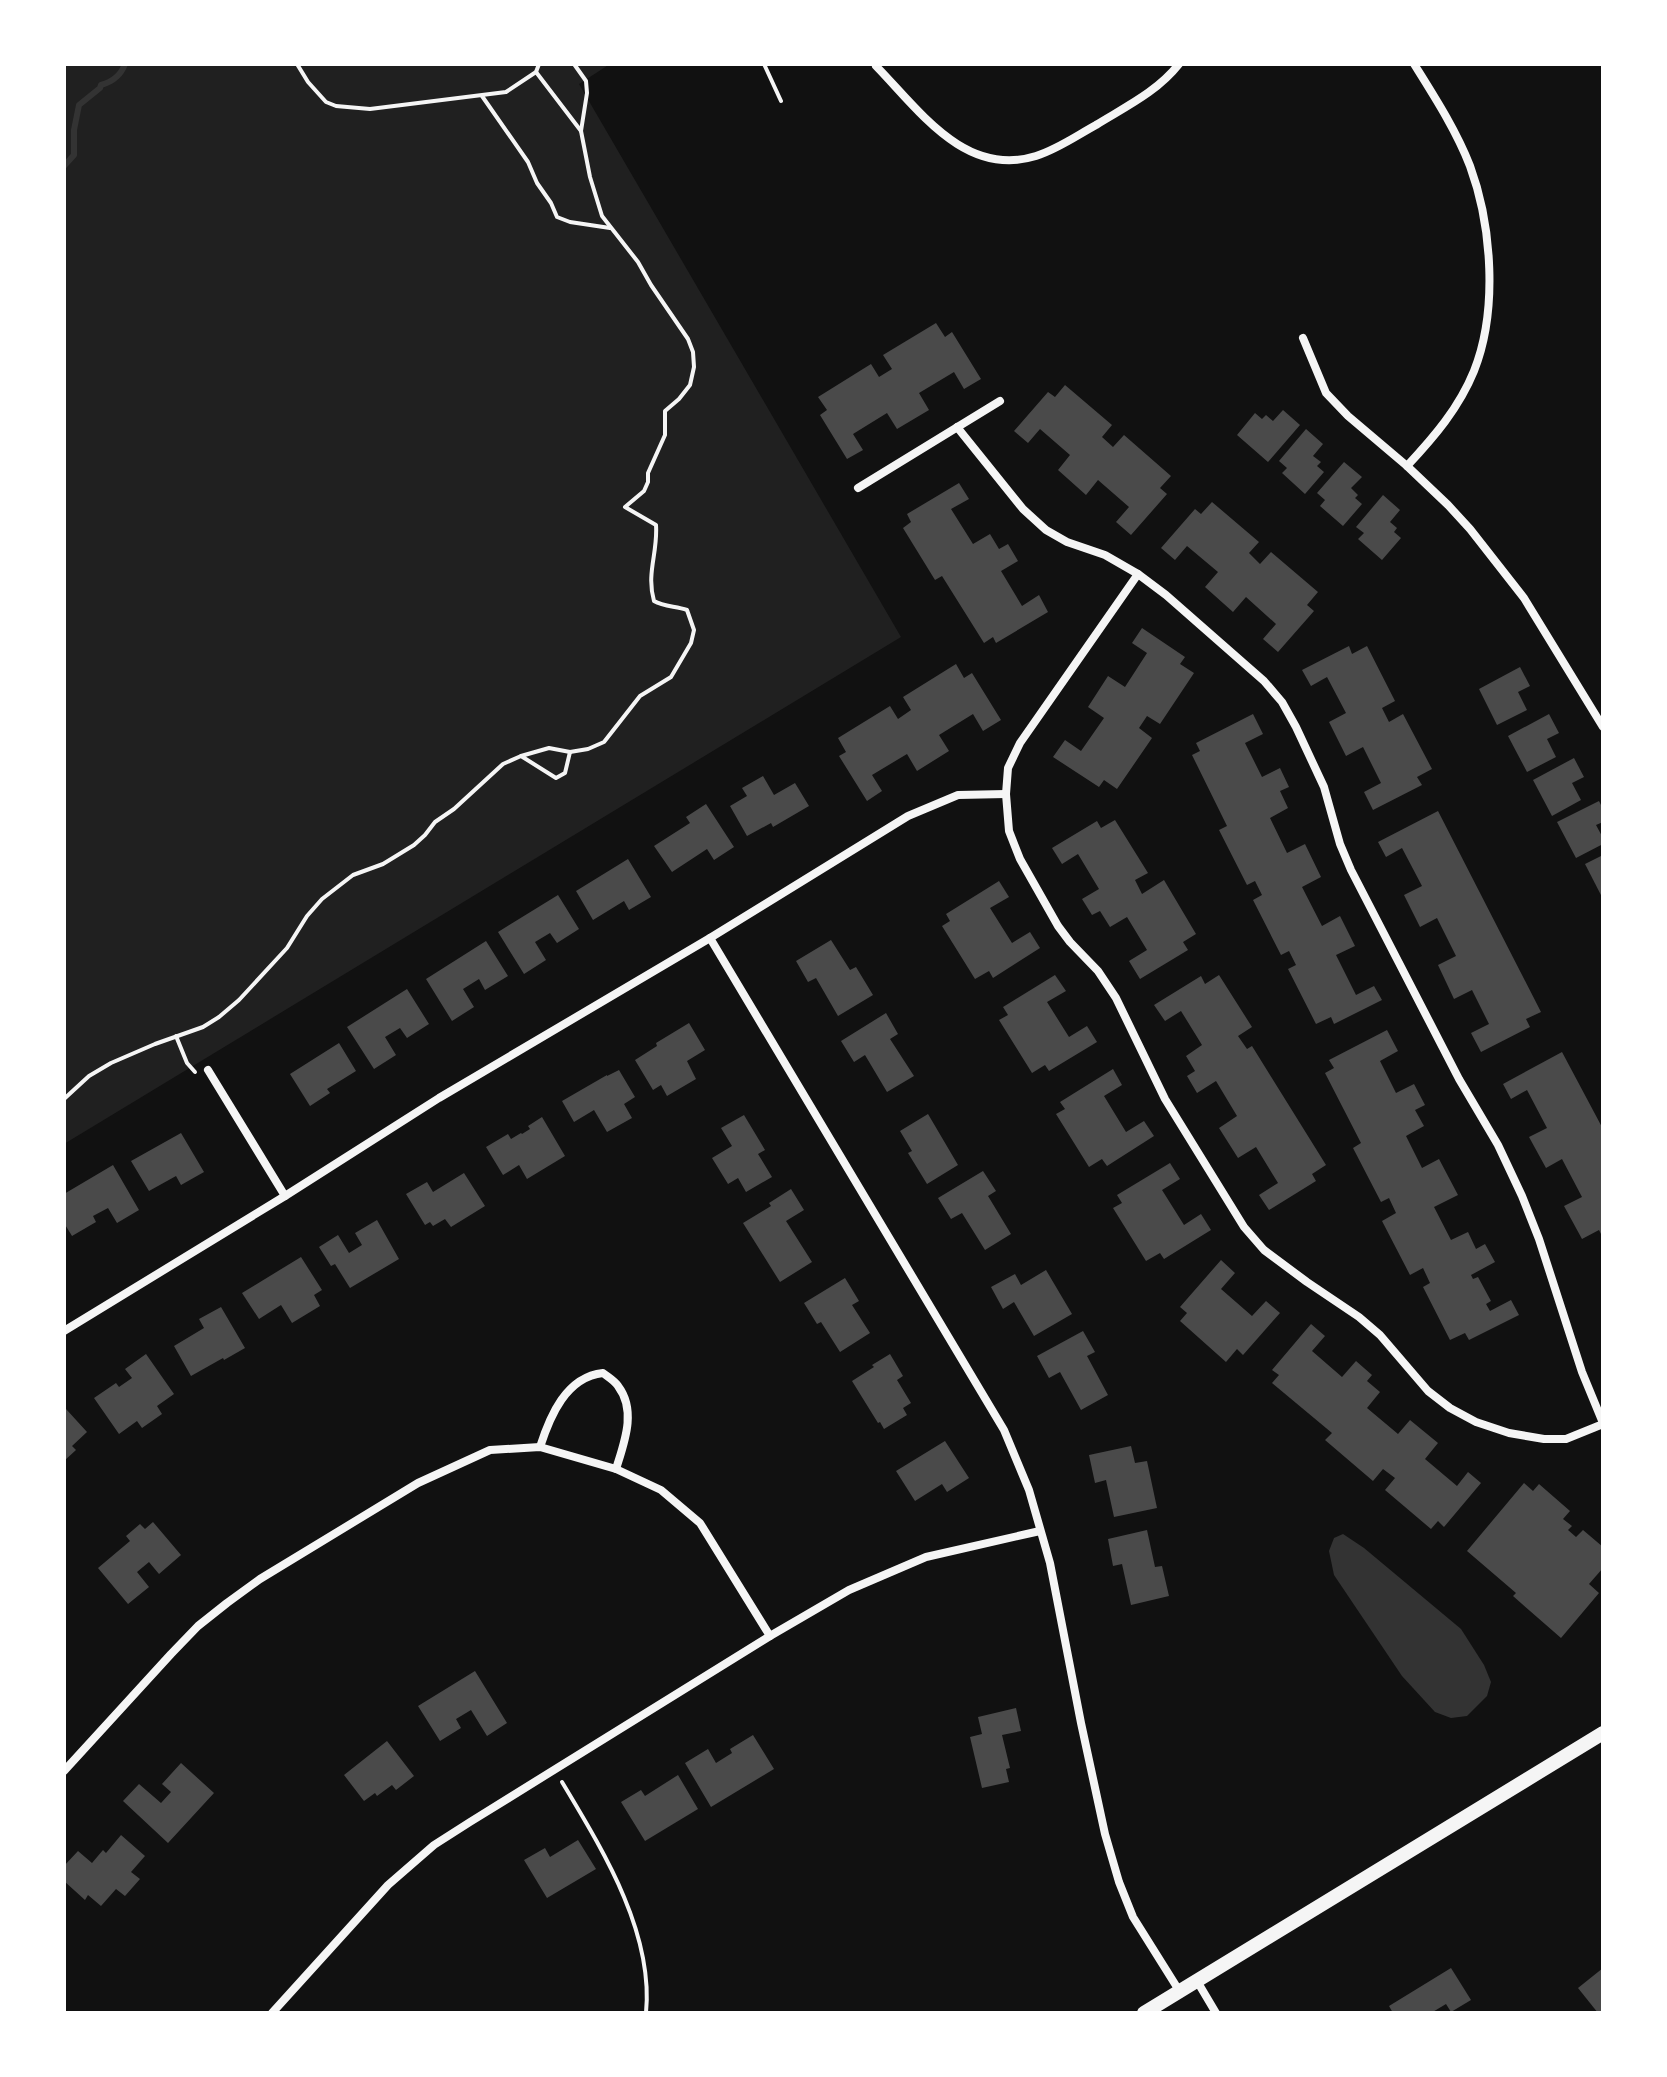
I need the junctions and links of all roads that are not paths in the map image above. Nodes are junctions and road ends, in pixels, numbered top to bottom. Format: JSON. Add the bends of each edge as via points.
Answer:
{"nodes":[{"id":1,"x":1179,"y":64,"type":"edge"},
{"id":2,"x":1414,"y":64,"type":"edge"},
{"id":3,"x":876,"y":66,"type":"dead end"},
{"id":4,"x":1303,"y":338,"type":"dead end"},
{"id":5,"x":1000,"y":401,"type":"dead end"},
{"id":6,"x":957,"y":427,"type":"junction"},
{"id":7,"x":1407,"y":466,"type":"junction"},
{"id":8,"x":858,"y":488,"type":"dead end"},
{"id":9,"x":1138,"y":574,"type":"junction"},
{"id":10,"x":1603,"y":727,"type":"edge"},
{"id":11,"x":1006,"y":794,"type":"junction"},
{"id":12,"x":710,"y":938,"type":"junction"},
{"id":13,"x":208,"y":1070,"type":"dead end"},
{"id":14,"x":285,"y":1196,"type":"junction"},
{"id":15,"x":64,"y":1331,"type":"edge"},
{"id":16,"x":1603,"y":1423,"type":"edge"},
{"id":17,"x":540,"y":1447,"type":"junction"},
{"id":18,"x":616,"y":1469,"type":"junction"},
{"id":19,"x":1040,"y":1531,"type":"junction"},
{"id":20,"x":770,"y":1636,"type":"junction"},
{"id":21,"x":1603,"y":1733,"type":"edge"},
{"id":22,"x":64,"y":1771,"type":"edge"},
{"id":23,"x":1197,"y":1981,"type":"junction"},
{"id":24,"x":1180,"y":1992,"type":"junction"},
{"id":25,"x":1161,"y":2009,"type":"edge"},
{"id":26,"x":272,"y":2013,"type":"edge"},
{"id":27,"x":1144,"y":2013,"type":"edge"},
{"id":28,"x":1216,"y":2013,"type":"edge"}],
"edges":[{"from":1,"to":3,"type":"street","via":[[1145,95],[1063,145],[1023,159],[981,155],[946,138]]},
{"from":2,"to":7,"type":"street","via":[[1468,163],[1483,215],[1489,276],[1473,374],[1447,420]]},
{"from":4,"to":7,"type":"street","via":[[1326,393]]},
{"from":5,"to":6,"type":"street"},
{"from":6,"to":8,"type":"street"},
{"from":6,"to":9,"type":"street","via":[[1046,530]]},
{"from":7,"to":10,"type":"street","via":[[1470,529],[1524,598]]},
{"from":9,"to":11,"type":"street","via":[[1020,743],[1008,768]]},
{"from":9,"to":16,"type":"street","via":[[1264,681],[1296,727],[1324,787],[1351,870],[1522,1196]]},
{"from":11,"to":12,"type":"street","via":[[958,795],[908,816]]},
{"from":11,"to":16,"type":"street","via":[[1009,831],[1020,859],[1058,926],[1116,998],[1165,1099],[1244,1227],[1264,1250],[1359,1317],[1428,1391],[1476,1422],[1544,1439],[1566,1439]]},
{"from":12,"to":14,"type":"street"},
{"from":12,"to":19,"type":"street","via":[[1004,1430]]},
{"from":13,"to":14,"type":"street"},
{"from":14,"to":15,"type":"street"},
{"from":17,"to":18,"type":"street"},
{"from":17,"to":18,"type":"street","via":[[560,1402],[578,1381],[603,1373],[618,1385],[628,1416]]},
{"from":17,"to":22,"type":"street","via":[[490,1450],[418,1483],[260,1579],[198,1626]]},
{"from":18,"to":20,"type":"street","via":[[661,1490],[700,1523]]},
{"from":19,"to":20,"type":"street","via":[[926,1557],[849,1590]]},
{"from":19,"to":24,"type":"street","via":[[1119,1882],[1133,1917]]},
{"from":20,"to":26,"type":"street","via":[[434,1845],[388,1885]]},
{"from":21,"to":23,"type":"street"},
{"from":23,"to":24,"type":"street"},
{"from":23,"to":28,"type":"street"},
{"from":24,"to":25,"type":"street"},
{"from":25,"to":27,"type":"street"}]}
